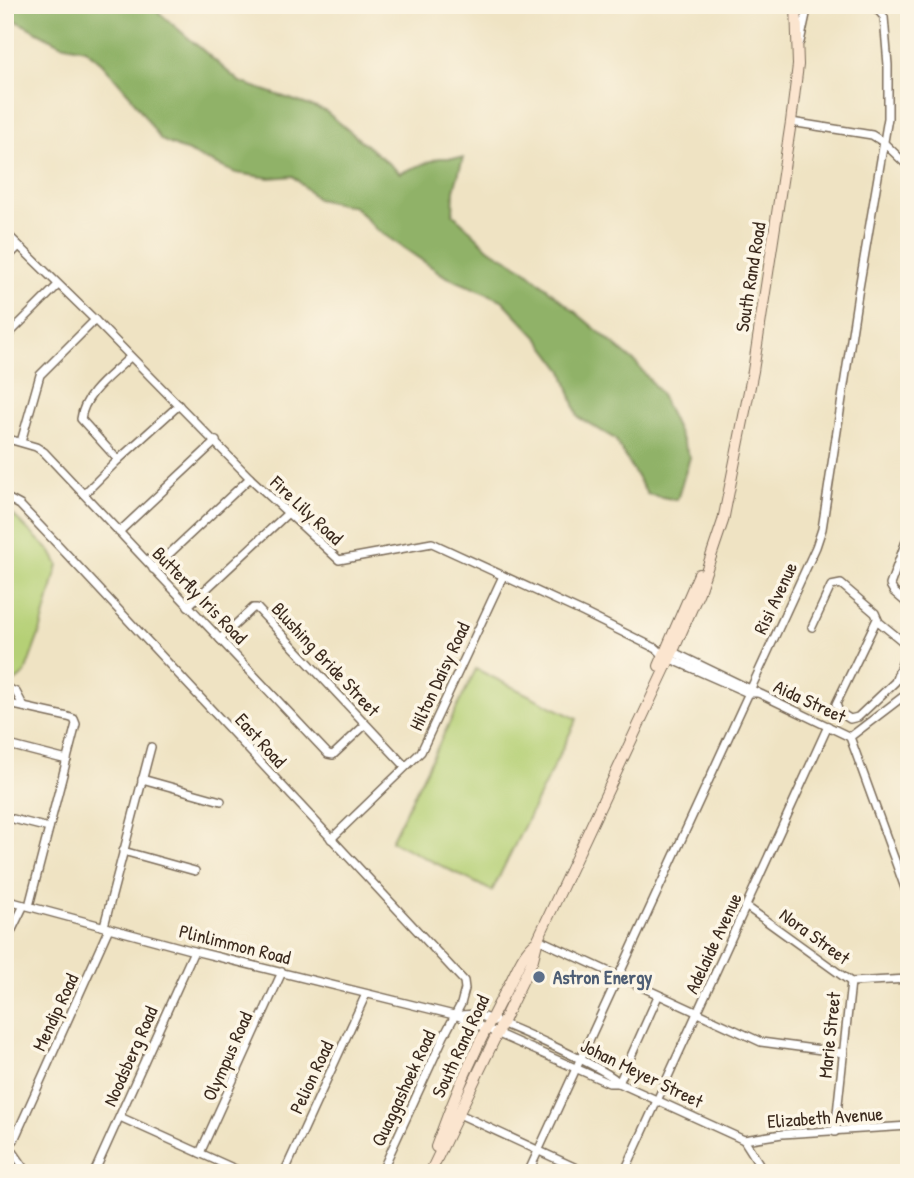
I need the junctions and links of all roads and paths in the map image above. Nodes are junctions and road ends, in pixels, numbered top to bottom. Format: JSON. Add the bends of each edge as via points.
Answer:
{"nodes":[{"id":1,"x":796,"y":5,"type":"edge"},
{"id":2,"x":808,"y":5,"type":"edge"},
{"id":3,"x":864,"y":5,"type":"edge"},
{"id":4,"x":799,"y":45,"type":"junction"},
{"id":5,"x":790,"y":122,"type":"junction"},
{"id":6,"x":883,"y":142,"type":"junction"},
{"id":7,"x":909,"y":167,"type":"edge"},
{"id":8,"x":5,"y":232,"type":"edge"},
{"id":9,"x":19,"y":246,"type":"junction"},
{"id":10,"x":5,"y":260,"type":"edge"},
{"id":11,"x":58,"y":285,"type":"junction"},
{"id":12,"x":95,"y":320,"type":"junction"},
{"id":13,"x":5,"y":338,"type":"edge"},
{"id":14,"x":130,"y":357,"type":"junction"},
{"id":15,"x":179,"y":405,"type":"junction"},
{"id":16,"x":5,"y":438,"type":"edge"},
{"id":17,"x":216,"y":441,"type":"junction"},
{"id":18,"x":21,"y":442,"type":"junction"},
{"id":19,"x":118,"y":460,"type":"junction"},
{"id":20,"x":250,"y":478,"type":"junction"},
{"id":21,"x":84,"y":494,"type":"junction"},
{"id":22,"x":5,"y":497,"type":"edge"},
{"id":23,"x":288,"y":513,"type":"junction"},
{"id":24,"x":119,"y":531,"type":"junction"},
{"id":25,"x":909,"y":533,"type":"edge"},
{"id":26,"x":153,"y":569,"type":"junction"},
{"id":27,"x":503,"y":576,"type":"junction"},
{"id":28,"x":909,"y":605,"type":"edge"},
{"id":29,"x":188,"y":606,"type":"junction"},
{"id":30,"x":877,"y":620,"type":"junction"},
{"id":31,"x":812,"y":627,"type":"dead end"},
{"id":32,"x":220,"y":639,"type":"junction"},
{"id":33,"x":666,"y":653,"type":"junction"},
{"id":34,"x":900,"y":671,"type":"junction"},
{"id":35,"x":909,"y":683,"type":"edge"},
{"id":36,"x":5,"y":687,"type":"edge"},
{"id":37,"x":752,"y":691,"type":"junction"},
{"id":38,"x":909,"y":692,"type":"edge"},
{"id":39,"x":5,"y":703,"type":"edge"},
{"id":40,"x":24,"y":707,"type":"junction"},
{"id":41,"x":365,"y":725,"type":"junction"},
{"id":42,"x":828,"y":726,"type":"junction"},
{"id":43,"x":850,"y":737,"type":"junction"},
{"id":44,"x":5,"y":744,"type":"edge"},
{"id":45,"x":151,"y":747,"type":"dead end"},
{"id":46,"x":67,"y":760,"type":"junction"},
{"id":47,"x":405,"y":766,"type":"junction"},
{"id":48,"x":142,"y":779,"type":"junction"},
{"id":49,"x":220,"y":801,"type":"dead end"},
{"id":50,"x":5,"y":817,"type":"edge"},
{"id":51,"x":49,"y":828,"type":"junction"},
{"id":52,"x":331,"y":839,"type":"junction"},
{"id":53,"x":123,"y":851,"type":"junction"},
{"id":54,"x":195,"y":871,"type":"dead end"},
{"id":55,"x":909,"y":899,"type":"edge"},
{"id":56,"x":5,"y":900,"type":"edge"},
{"id":57,"x":26,"y":905,"type":"junction"},
{"id":58,"x":747,"y":907,"type":"junction"},
{"id":59,"x":106,"y":927,"type":"junction"},
{"id":60,"x":537,"y":940,"type":"junction"},
{"id":61,"x":5,"y":944,"type":"edge"},
{"id":62,"x":194,"y":951,"type":"junction"},
{"id":63,"x":282,"y":972,"type":"junction"},
{"id":64,"x":618,"y":978,"type":"junction"},
{"id":65,"x":909,"y":979,"type":"edge"},
{"id":66,"x":851,"y":982,"type":"junction"},
{"id":67,"x":366,"y":994,"type":"junction"},
{"id":68,"x":657,"y":996,"type":"junction"},
{"id":69,"x":698,"y":1014,"type":"junction"},
{"id":70,"x":456,"y":1016,"type":"junction"},
{"id":71,"x":488,"y":1024,"type":"junction"},
{"id":72,"x":499,"y":1029,"type":"junction"},
{"id":73,"x":844,"y":1053,"type":"junction"},
{"id":74,"x":580,"y":1059,"type":"junction"},
{"id":75,"x":576,"y":1068,"type":"junction"},
{"id":76,"x":619,"y":1083,"type":"junction"},
{"id":77,"x":659,"y":1100,"type":"junction"},
{"id":78,"x":454,"y":1112,"type":"junction"},
{"id":79,"x":120,"y":1117,"type":"junction"},
{"id":80,"x":909,"y":1126,"type":"edge"},
{"id":81,"x":835,"y":1132,"type":"junction"},
{"id":82,"x":744,"y":1140,"type":"junction"},
{"id":83,"x":7,"y":1142,"type":"edge"},
{"id":84,"x":538,"y":1151,"type":"junction"},
{"id":85,"x":200,"y":1153,"type":"junction"},
{"id":86,"x":28,"y":1173,"type":"edge"},
{"id":87,"x":94,"y":1173,"type":"edge"},
{"id":88,"x":244,"y":1173,"type":"edge"},
{"id":89,"x":284,"y":1173,"type":"edge"},
{"id":90,"x":381,"y":1173,"type":"edge"},
{"id":91,"x":429,"y":1173,"type":"edge"},
{"id":92,"x":528,"y":1173,"type":"edge"},
{"id":93,"x":587,"y":1173,"type":"edge"},
{"id":94,"x":624,"y":1173,"type":"edge"},
{"id":95,"x":765,"y":1173,"type":"edge"}],
"edges":[{"from":1,"to":4,"type":"main road","name":"South Rand Road"},
{"from":2,"to":4,"type":"street","name":"South Rand Road"},
{"from":3,"to":6,"type":"street","name":"Risi Avenue","via":[[880,11],[886,31],[888,118]]},
{"from":4,"to":5,"type":"main road","name":"South Rand Road"},
{"from":5,"to":6,"type":"street","via":[[864,134]]},
{"from":5,"to":33,"type":"main road","name":"South Rand Road","via":[[753,371],[724,512]]},
{"from":6,"to":7,"type":"street"},
{"from":6,"to":37,"type":"street","name":"Risi Avenue","via":[[822,529]]},
{"from":8,"to":9,"type":"street","name":"Fire Lily Road"},
{"from":9,"to":10,"type":"street"},
{"from":9,"to":11,"type":"street","name":"Fire Lily Road"},
{"from":11,"to":12,"type":"street","name":"Fire Lily Road"},
{"from":11,"to":13,"type":"street"},
{"from":12,"to":14,"type":"street","name":"Fire Lily Road"},
{"from":12,"to":18,"type":"street","via":[[40,375]]},
{"from":14,"to":15,"type":"street","name":"Fire Lily Road"},
{"from":14,"to":19,"type":"street","via":[[86,401],[81,415]]},
{"from":15,"to":17,"type":"street","name":"Fire Lily Road"},
{"from":15,"to":19,"type":"street"},
{"from":16,"to":18,"type":"street","name":"Butterfly Iris Road"},
{"from":17,"to":20,"type":"street","name":"Fire Lily Road"},
{"from":17,"to":24,"type":"street"},
{"from":18,"to":21,"type":"street","name":"Butterfly Iris Road","via":[[44,452]]},
{"from":19,"to":21,"type":"street"},
{"from":20,"to":23,"type":"street","name":"Fire Lily Road"},
{"from":20,"to":26,"type":"street"},
{"from":21,"to":24,"type":"street","name":"Butterfly Iris Road"},
{"from":22,"to":52,"type":"street","name":"East Road","via":[[20,505]]},
{"from":23,"to":27,"type":"street","name":"Fire Lily Road","via":[[339,560],[432,543]]},
{"from":23,"to":29,"type":"street"},
{"from":24,"to":26,"type":"street","name":"Butterfly Iris Road"},
{"from":25,"to":28,"type":"street","via":[[892,578],[892,589]]},
{"from":26,"to":29,"type":"street","name":"Butterfly Iris Road"},
{"from":27,"to":33,"type":"street","name":"Fire Lily Road"},
{"from":27,"to":47,"type":"street","name":"Hilton Daisy Road","via":[[421,752]]},
{"from":29,"to":32,"type":"street","name":"Butterfly Iris Road"},
{"from":30,"to":31,"type":"street","via":[[838,584],[831,586]]},
{"from":30,"to":34,"type":"street","via":[[907,645]]},
{"from":30,"to":34,"type":"street","via":[[836,704],[838,710],[847,718],[858,717],[895,682]]},
{"from":32,"to":41,"type":"street","name":"Butterfly Iris Road","via":[[328,754],[340,750]]},
{"from":32,"to":41,"type":"street","name":"Blushing Bride Street","via":[[257,608]]},
{"from":33,"to":37,"type":"street","name":"Aida Street"},
{"from":33,"to":60,"type":"main road","name":"South Rand Road"},
{"from":34,"to":35,"type":"street"},
{"from":36,"to":40,"type":"street","via":[[16,692]]},
{"from":37,"to":42,"type":"street","name":"Aida Street"},
{"from":37,"to":64,"type":"street","name":"Risi Avenue"},
{"from":38,"to":43,"type":"street"},
{"from":39,"to":40,"type":"street"},
{"from":40,"to":46,"type":"street","via":[[74,719]]},
{"from":41,"to":47,"type":"street","name":"Blushing Bride Street"},
{"from":42,"to":43,"type":"street","name":"Aida Street"},
{"from":42,"to":58,"type":"street","name":"Adelaide Avenue"},
{"from":43,"to":55,"type":"street"},
{"from":44,"to":46,"type":"street"},
{"from":45,"to":48,"type":"street","name":"Mendip Road"},
{"from":46,"to":51,"type":"street"},
{"from":47,"to":52,"type":"street","name":"Hilton Daisy Road"},
{"from":48,"to":49,"type":"street"},
{"from":48,"to":53,"type":"street","name":"Mendip Road"},
{"from":50,"to":51,"type":"street"},
{"from":51,"to":57,"type":"street"},
{"from":52,"to":70,"type":"street","name":"East Road","via":[[462,978],[464,994]]},
{"from":53,"to":54,"type":"street"},
{"from":53,"to":59,"type":"street","name":"Mendip Road"},
{"from":56,"to":57,"type":"street","name":"Plinlimmon Road"},
{"from":57,"to":59,"type":"street","name":"Plinlimmon Road"},
{"from":57,"to":61,"type":"street"},
{"from":58,"to":66,"type":"street","name":"Nora Street"},
{"from":58,"to":69,"type":"street","name":"Adelaide Avenue"},
{"from":59,"to":62,"type":"street","name":"Plinlimmon Road"},
{"from":59,"to":83,"type":"street","name":"Mendip Road","via":[[19,1127]]},
{"from":60,"to":64,"type":"street"},
{"from":60,"to":71,"type":"main road","name":"South Rand Road"},
{"from":60,"to":72,"type":"main road","name":"South Rand Road","via":[[533,959]]},
{"from":62,"to":63,"type":"street","name":"Plinlimmon Road"},
{"from":62,"to":79,"type":"street","name":"Noodsberg Road"},
{"from":63,"to":67,"type":"street","name":"Plinlimmon Road"},
{"from":63,"to":85,"type":"street","name":"Olympus Road"},
{"from":64,"to":68,"type":"street"},
{"from":64,"to":74,"type":"street","name":"Risi Avenue"},
{"from":65,"to":66,"type":"street","name":"Nora Street"},
{"from":66,"to":73,"type":"street","name":"Marie Street"},
{"from":67,"to":70,"type":"street","name":"Plinlimmon Road"},
{"from":67,"to":89,"type":"street","name":"Pelion Road"},
{"from":68,"to":69,"type":"street"},
{"from":68,"to":76,"type":"street"},
{"from":69,"to":73,"type":"street","via":[[761,1042]]},
{"from":69,"to":77,"type":"street","name":"Adelaide Avenue"},
{"from":70,"to":71,"type":"street","name":"Plinlimmon Road"},
{"from":70,"to":90,"type":"street","name":"Quaggashoek Road"},
{"from":71,"to":72,"type":"street","name":"Plinlimmon Road"},
{"from":71,"to":78,"type":"main road","name":"South Rand Road"},
{"from":72,"to":74,"type":"street","name":"Johan Meyer Street"},
{"from":72,"to":75,"type":"street","name":"Plinlimmon Road"},
{"from":72,"to":78,"type":"main road","name":"South Rand Road"},
{"from":73,"to":81,"type":"street","name":"Marie Street"},
{"from":74,"to":75,"type":"street","name":"Risi Avenue"},
{"from":74,"to":76,"type":"street","name":"Johan Meyer Street"},
{"from":75,"to":76,"type":"street","name":"Plinlimmon Road"},
{"from":75,"to":84,"type":"street","name":"Risi Avenue"},
{"from":76,"to":77,"type":"street","name":"Johan Meyer Street"},
{"from":77,"to":82,"type":"street","name":"Johan Meyer Street"},
{"from":77,"to":94,"type":"street","name":"Adelaide Avenue"},
{"from":78,"to":84,"type":"street"},
{"from":78,"to":91,"type":"main road","name":"South Rand Road"},
{"from":79,"to":85,"type":"street"},
{"from":79,"to":87,"type":"street","name":"Noodsberg Road"},
{"from":80,"to":81,"type":"street","name":"Elizabeth Avenue"},
{"from":81,"to":82,"type":"street","name":"Elizabeth Avenue"},
{"from":82,"to":95,"type":"street"},
{"from":83,"to":86,"type":"street"},
{"from":84,"to":92,"type":"street","name":"Risi Avenue"},
{"from":84,"to":93,"type":"street"},
{"from":85,"to":88,"type":"street"}]}
